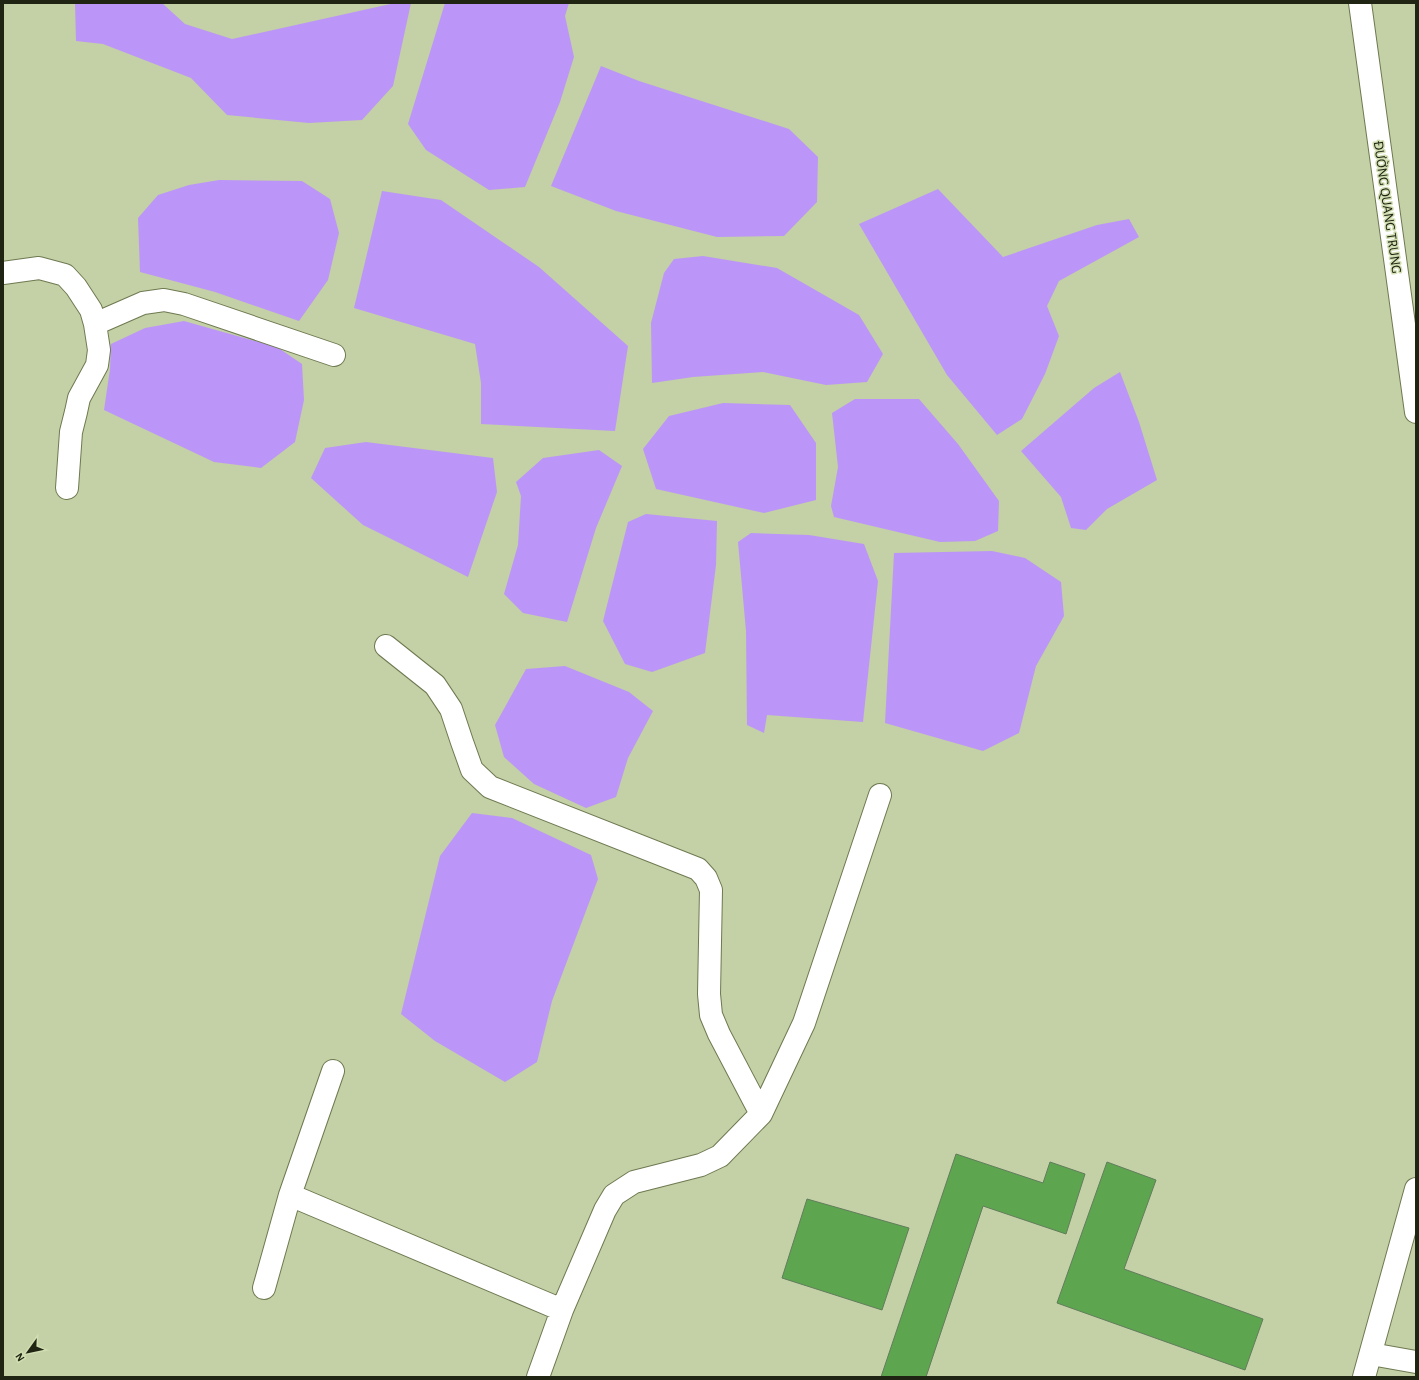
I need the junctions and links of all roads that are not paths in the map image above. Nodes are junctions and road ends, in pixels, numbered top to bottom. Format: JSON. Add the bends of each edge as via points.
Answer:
{"nodes":[{"id":1,"x":1360,"y":3,"type":"edge"},
{"id":2,"x":3,"y":273,"type":"edge"},
{"id":3,"x":95,"y":324,"type":"junction"},
{"id":4,"x":334,"y":355,"type":"dead end"},
{"id":5,"x":1416,"y":412,"type":"edge"},
{"id":6,"x":67,"y":488,"type":"dead end"},
{"id":7,"x":386,"y":646,"type":"dead end"},
{"id":8,"x":880,"y":795,"type":"dead end"},
{"id":9,"x":333,"y":1071,"type":"dead end"},
{"id":10,"x":761,"y":1114,"type":"junction"},
{"id":11,"x":1416,"y":1189,"type":"edge"},
{"id":12,"x":290,"y":1196,"type":"junction"},
{"id":13,"x":264,"y":1288,"type":"dead end"},
{"id":14,"x":562,"y":1310,"type":"junction"},
{"id":15,"x":1371,"y":1354,"type":"junction"},
{"id":16,"x":1416,"y":1362,"type":"edge"},
{"id":17,"x":538,"y":1377,"type":"edge"},
{"id":18,"x":1364,"y":1377,"type":"edge"}],
"edges":[{"from":1,"to":5,"type":"street","name":"ĐƯỜNG QUANG TRUNG"},
{"from":2,"to":3,"type":"street","via":[[39,268],[65,275],[91,310]]},
{"from":3,"to":4,"type":"street","via":[[143,303],[164,300],[184,304]]},
{"from":3,"to":6,"type":"street","via":[[99,350],[97,365],[79,398],[71,432]]},
{"from":7,"to":10,"type":"street","via":[[435,685],[451,709],[472,770],[490,786],[698,869],[706,878],[711,890],[708,994],[711,1015]]},
{"from":8,"to":10,"type":"street","via":[[804,1023]]},
{"from":9,"to":12,"type":"street"},
{"from":10,"to":14,"type":"street","via":[[720,1156],[701,1165],[634,1182],[614,1195],[605,1210]]},
{"from":11,"to":15,"type":"street"},
{"from":12,"to":13,"type":"street"},
{"from":12,"to":14,"type":"street"},
{"from":14,"to":17,"type":"street"},
{"from":15,"to":16,"type":"street"},
{"from":15,"to":18,"type":"street"}]}
